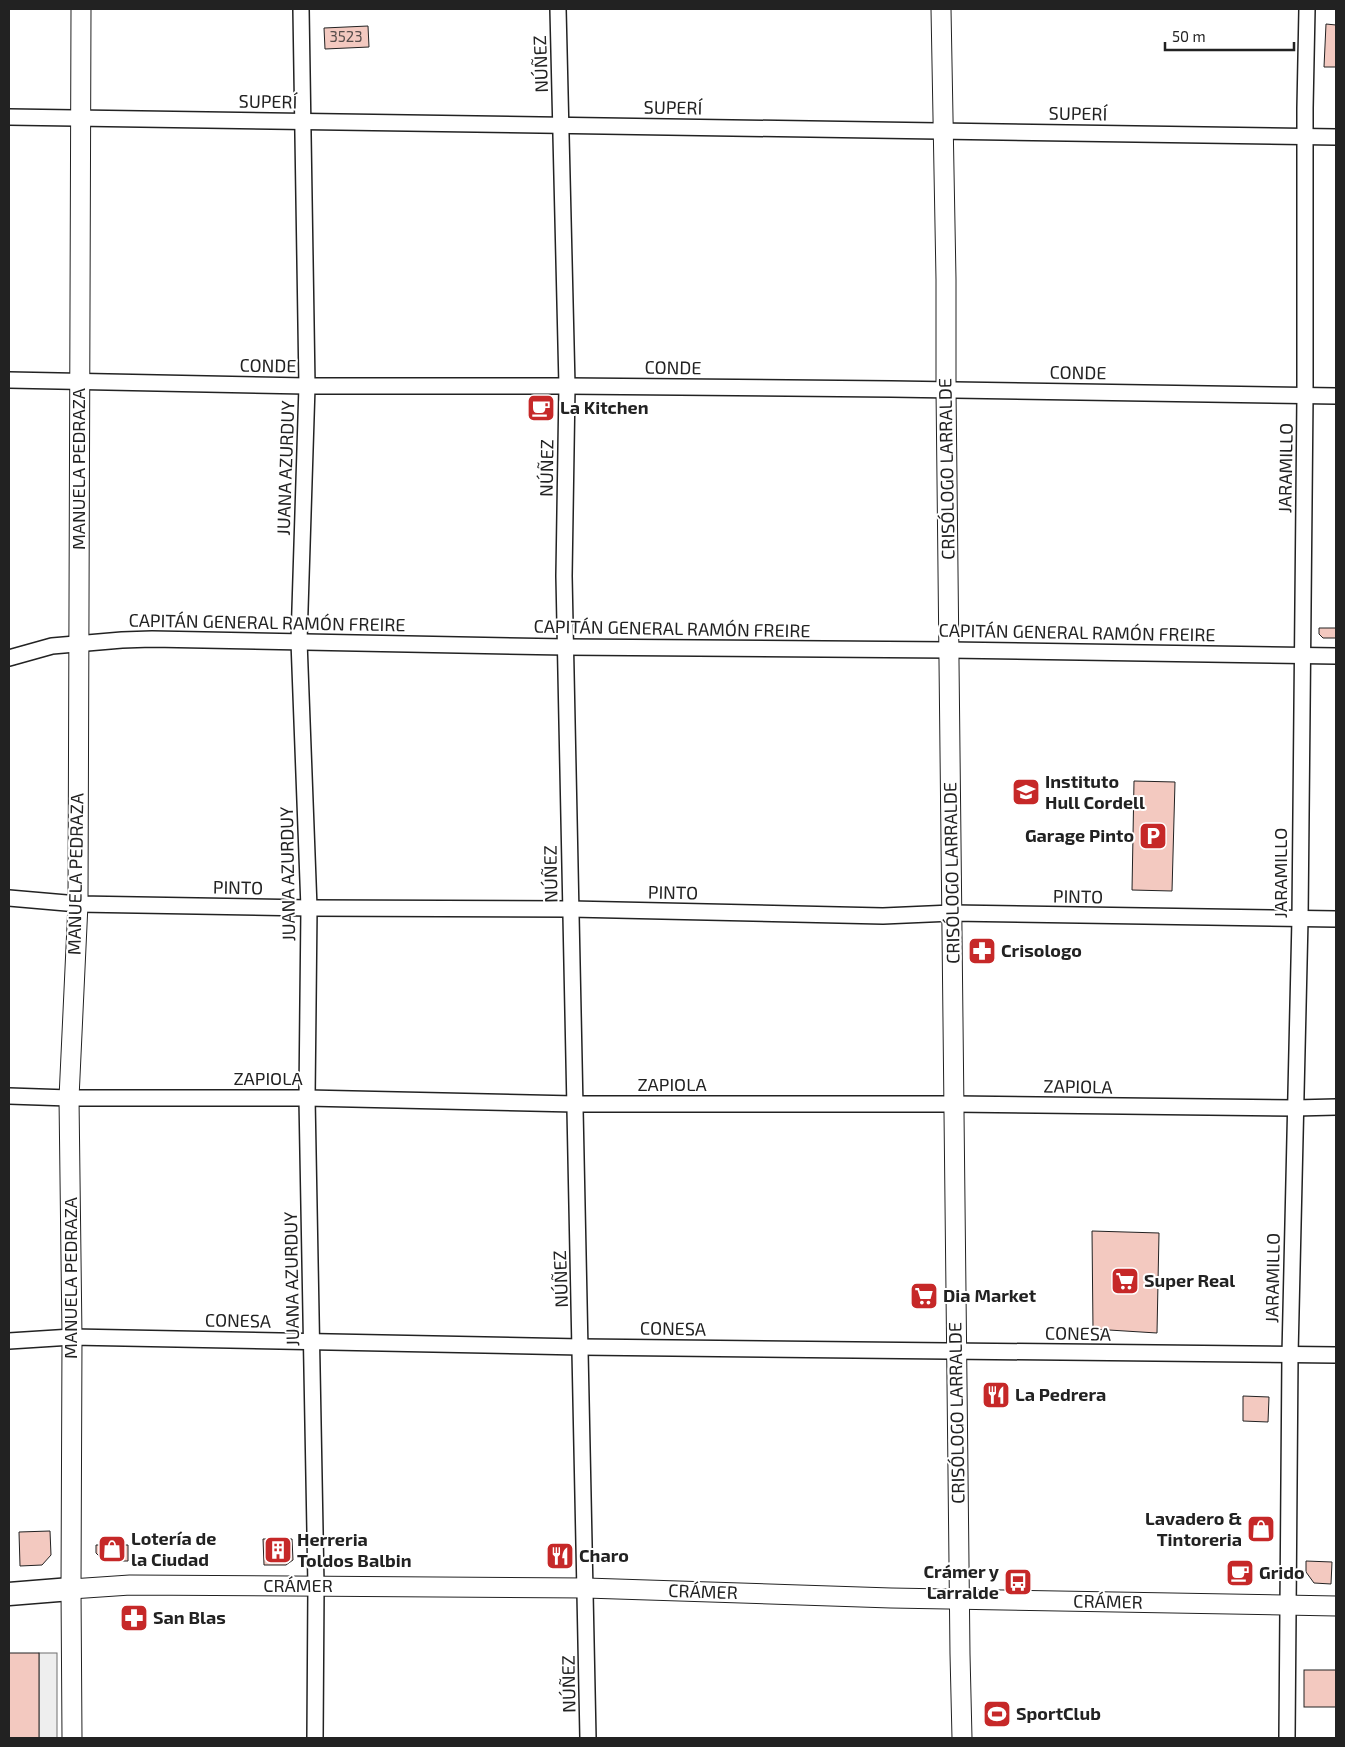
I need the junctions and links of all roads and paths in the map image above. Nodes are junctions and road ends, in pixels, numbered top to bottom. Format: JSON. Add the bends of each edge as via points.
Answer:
{"nodes":[{"id":1,"x":81,"y":9,"type":"edge"},
{"id":2,"x":301,"y":9,"type":"edge"},
{"id":3,"x":558,"y":9,"type":"edge"},
{"id":4,"x":941,"y":9,"type":"edge"},
{"id":5,"x":1307,"y":9,"type":"edge"},
{"id":6,"x":9,"y":117,"type":"edge"},
{"id":7,"x":81,"y":118,"type":"junction"},
{"id":8,"x":304,"y":122,"type":"junction"},
{"id":9,"x":561,"y":125,"type":"junction"},
{"id":10,"x":944,"y":130,"type":"junction"},
{"id":11,"x":1305,"y":136,"type":"junction"},
{"id":12,"x":1336,"y":137,"type":"edge"},
{"id":13,"x":9,"y":380,"type":"edge"},
{"id":14,"x":79,"y":382,"type":"junction"},
{"id":15,"x":307,"y":386,"type":"junction"},
{"id":16,"x":567,"y":386,"type":"junction"},
{"id":17,"x":946,"y":390,"type":"junction"},
{"id":18,"x":1305,"y":396,"type":"junction"},
{"id":19,"x":1336,"y":396,"type":"edge"},
{"id":20,"x":299,"y":641,"type":"junction"},
{"id":21,"x":78,"y":645,"type":"junction"},
{"id":22,"x":566,"y":647,"type":"junction"},
{"id":23,"x":948,"y":650,"type":"junction"},
{"id":24,"x":1302,"y":655,"type":"junction"},
{"id":25,"x":1336,"y":656,"type":"edge"},
{"id":26,"x":9,"y":658,"type":"edge"},
{"id":27,"x":9,"y":898,"type":"edge"},
{"id":28,"x":78,"y":904,"type":"junction"},
{"id":29,"x":309,"y":908,"type":"junction"},
{"id":30,"x":571,"y":909,"type":"junction"},
{"id":31,"x":952,"y":913,"type":"junction"},
{"id":32,"x":1300,"y":919,"type":"junction"},
{"id":33,"x":1336,"y":920,"type":"edge"},
{"id":34,"x":9,"y":1096,"type":"edge"},
{"id":35,"x":69,"y":1098,"type":"junction"},
{"id":36,"x":307,"y":1098,"type":"junction"},
{"id":37,"x":574,"y":1104,"type":"junction"},
{"id":38,"x":954,"y":1104,"type":"junction"},
{"id":39,"x":1336,"y":1107,"type":"edge"},
{"id":40,"x":1295,"y":1108,"type":"junction"},
{"id":41,"x":72,"y":1337,"type":"junction"},
{"id":42,"x":9,"y":1341,"type":"edge"},
{"id":43,"x":312,"y":1341,"type":"junction"},
{"id":44,"x":581,"y":1347,"type":"junction"},
{"id":45,"x":956,"y":1351,"type":"junction"},
{"id":46,"x":1290,"y":1355,"type":"junction"},
{"id":47,"x":1336,"y":1355,"type":"edge"},
{"id":48,"x":316,"y":1586,"type":"junction"},
{"id":49,"x":586,"y":1588,"type":"junction"},
{"id":50,"x":71,"y":1589,"type":"junction"},
{"id":51,"x":9,"y":1594,"type":"edge"},
{"id":52,"x":959,"y":1599,"type":"junction"},
{"id":53,"x":1289,"y":1605,"type":"junction"},
{"id":54,"x":1336,"y":1606,"type":"edge"},
{"id":55,"x":72,"y":1738,"type":"edge"},
{"id":56,"x":315,"y":1738,"type":"edge"},
{"id":57,"x":588,"y":1738,"type":"edge"},
{"id":58,"x":962,"y":1738,"type":"edge"},
{"id":59,"x":1288,"y":1738,"type":"edge"}],
"edges":[{"from":1,"to":7,"type":"street","name":"MANUELA PEDRAZA"},
{"from":2,"to":8,"type":"street","name":"JUANA AZURDUY"},
{"from":3,"to":9,"type":"street","name":"NÚÑEZ"},
{"from":4,"to":10,"type":"street","name":"CRISÓLOGO LARRALDE"},
{"from":5,"to":11,"type":"street","name":"JARAMILLO"},
{"from":6,"to":7,"type":"street","name":"SUPERÍ"},
{"from":7,"to":8,"type":"street","name":"SUPERÍ"},
{"from":7,"to":14,"type":"street","name":"MANUELA PEDRAZA"},
{"from":8,"to":9,"type":"street","name":"SUPERÍ"},
{"from":8,"to":15,"type":"street","name":"JUANA AZURDUY"},
{"from":9,"to":10,"type":"street","name":"SUPERÍ"},
{"from":9,"to":16,"type":"street","name":"NÚÑEZ"},
{"from":10,"to":11,"type":"street","name":"SUPERÍ"},
{"from":10,"to":17,"type":"street","name":"CRISÓLOGO LARRALDE"},
{"from":11,"to":12,"type":"street","name":"SUPERÍ"},
{"from":11,"to":18,"type":"street","name":"JARAMILLO"},
{"from":13,"to":14,"type":"street","name":"CONDE"},
{"from":14,"to":15,"type":"street","name":"CONDE"},
{"from":14,"to":21,"type":"street","name":"MANUELA PEDRAZA"},
{"from":15,"to":16,"type":"street","name":"CONDE"},
{"from":15,"to":20,"type":"street","name":"JUANA AZURDUY"},
{"from":16,"to":17,"type":"street","name":"CONDE"},
{"from":16,"to":22,"type":"street","name":"NÚÑEZ"},
{"from":17,"to":18,"type":"street","name":"CONDE"},
{"from":17,"to":23,"type":"street","name":"CRISÓLOGO LARRALDE"},
{"from":18,"to":19,"type":"street","name":"CONDE"},
{"from":18,"to":24,"type":"street","name":"JARAMILLO"},
{"from":20,"to":21,"type":"street","name":"CAPITÁN GENERAL RAMÓN FREIRE","via":[[122,640]]},
{"from":20,"to":22,"type":"street","name":"CAPITÁN GENERAL RAMÓN FREIRE"},
{"from":20,"to":29,"type":"street","name":"JUANA AZURDUY"},
{"from":21,"to":26,"type":"street","name":"CAPITÁN GENERAL RAMÓN FREIRE","via":[[52,646]]},
{"from":21,"to":28,"type":"street","name":"MANUELA PEDRAZA"},
{"from":22,"to":23,"type":"street","name":"CAPITÁN GENERAL RAMÓN FREIRE"},
{"from":22,"to":30,"type":"street","name":"NÚÑEZ"},
{"from":23,"to":24,"type":"street","name":"CAPITÁN GENERAL RAMÓN FREIRE"},
{"from":23,"to":31,"type":"street","name":"CRISÓLOGO LARRALDE"},
{"from":24,"to":25,"type":"street","name":"CAPITÁN GENERAL RAMÓN FREIRE"},
{"from":24,"to":32,"type":"street","name":"JARAMILLO"},
{"from":27,"to":28,"type":"street","name":"PINTO"},
{"from":28,"to":29,"type":"street","name":"PINTO"},
{"from":28,"to":35,"type":"street","name":"MANUELA PEDRAZA"},
{"from":29,"to":30,"type":"street","name":"PINTO"},
{"from":29,"to":36,"type":"street","name":"JUANA AZURDUY"},
{"from":30,"to":31,"type":"street","name":"PINTO","via":[[883,916]]},
{"from":30,"to":37,"type":"street","name":"NÚÑEZ"},
{"from":31,"to":32,"type":"street","name":"PINTO"},
{"from":31,"to":38,"type":"street","name":"CRISÓLOGO LARRALDE"},
{"from":32,"to":33,"type":"street","name":"PINTO"},
{"from":32,"to":40,"type":"street","name":"JARAMILLO"},
{"from":34,"to":35,"type":"street","name":"ZAPIOLA"},
{"from":35,"to":36,"type":"street","name":"ZAPIOLA"},
{"from":35,"to":41,"type":"street","name":"MANUELA PEDRAZA"},
{"from":36,"to":37,"type":"street","name":"ZAPIOLA"},
{"from":36,"to":43,"type":"street","name":"JUANA AZURDUY"},
{"from":37,"to":38,"type":"street","name":"ZAPIOLA"},
{"from":37,"to":44,"type":"street","name":"NÚÑEZ"},
{"from":38,"to":40,"type":"street","name":"ZAPIOLA"},
{"from":38,"to":45,"type":"street","name":"CRISÓLOGO LARRALDE"},
{"from":39,"to":40,"type":"street","name":"ZAPIOLA"},
{"from":40,"to":46,"type":"street","name":"JARAMILLO"},
{"from":41,"to":42,"type":"street","name":"CONESA"},
{"from":41,"to":43,"type":"street","name":"CONESA"},
{"from":41,"to":50,"type":"street","name":"MANUELA PEDRAZA"},
{"from":43,"to":44,"type":"street","name":"CONESA"},
{"from":43,"to":48,"type":"street","name":"JUANA AZURDUY"},
{"from":44,"to":45,"type":"street","name":"CONESA"},
{"from":44,"to":49,"type":"street","name":"NÚÑEZ"},
{"from":45,"to":46,"type":"street","name":"CONESA"},
{"from":45,"to":52,"type":"street","name":"CRISÓLOGO LARRALDE"},
{"from":46,"to":47,"type":"street","name":"CONESA"},
{"from":46,"to":53,"type":"street","name":"JARAMILLO"},
{"from":48,"to":49,"type":"street","name":"CRÁMER"},
{"from":48,"to":50,"type":"street","name":"CRÁMER","via":[[130,1585]]},
{"from":48,"to":56,"type":"street","name":"JUANA AZURDUY"},
{"from":49,"to":52,"type":"street","name":"CRÁMER"},
{"from":49,"to":57,"type":"street","name":"NÚÑEZ"},
{"from":50,"to":51,"type":"main road"},
{"from":50,"to":55,"type":"street","name":"MANUELA PEDRAZA"},
{"from":52,"to":53,"type":"street","name":"CRÁMER"},
{"from":52,"to":58,"type":"street","name":"CRISÓLOGO LARRALDE"},
{"from":53,"to":54,"type":"street","name":"CRÁMER"},
{"from":53,"to":59,"type":"street","name":"JARAMILLO"}]}
